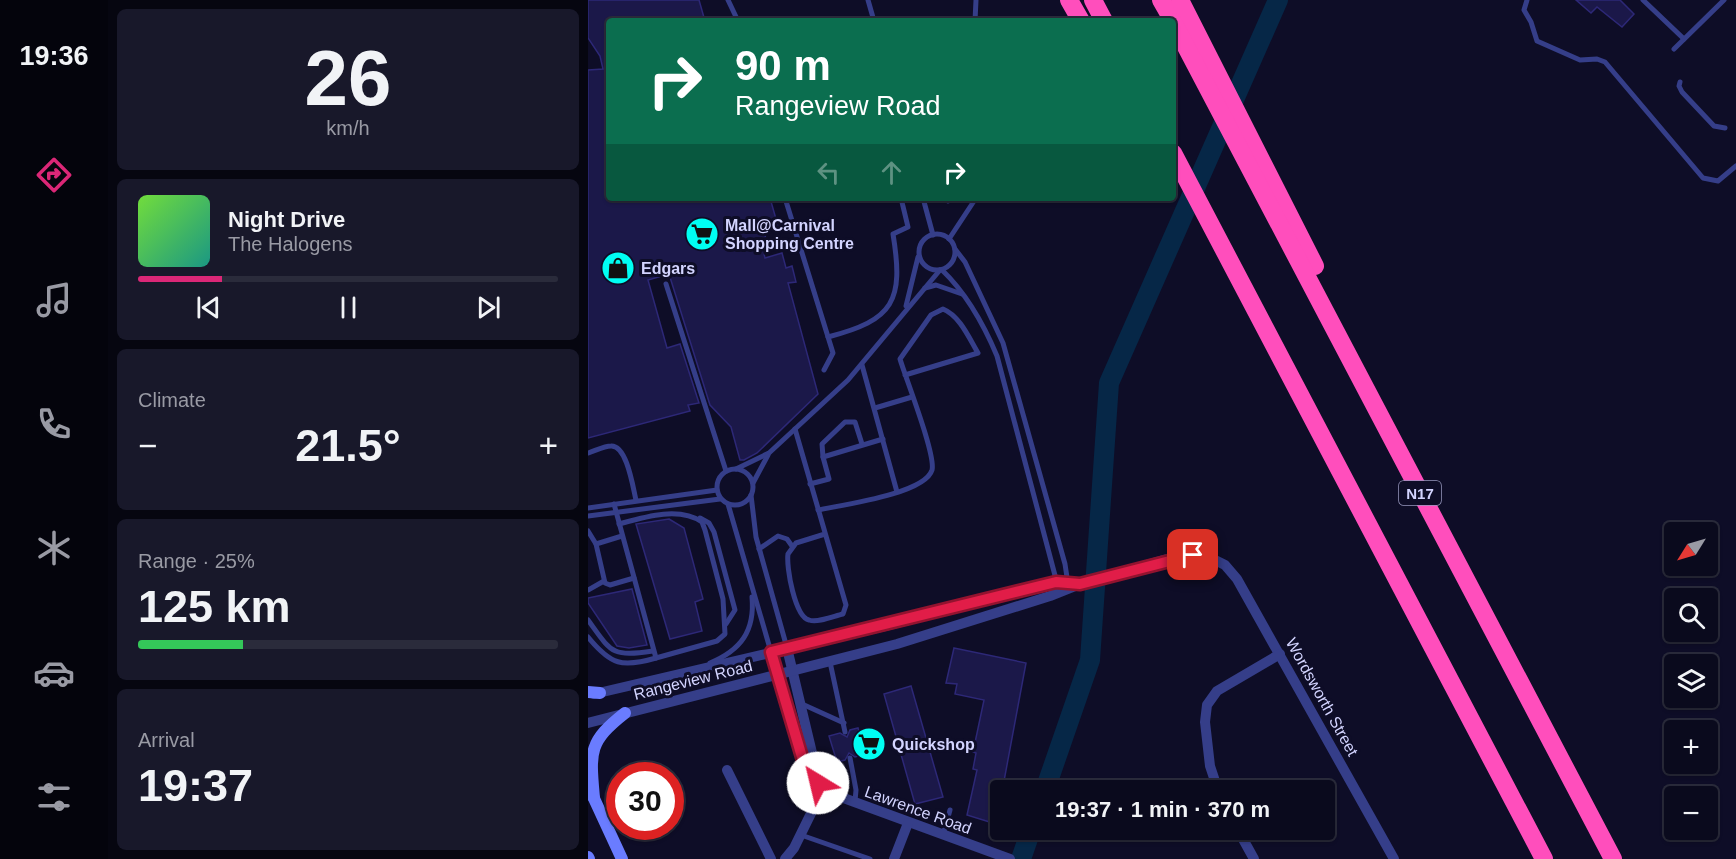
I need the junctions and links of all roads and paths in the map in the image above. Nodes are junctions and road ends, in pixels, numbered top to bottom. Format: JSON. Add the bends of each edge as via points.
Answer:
{"nodes":[{"id":1,"x":728,"y":0,"type":"edge"},
{"id":2,"x":868,"y":0,"type":"edge"},
{"id":3,"x":976,"y":0,"type":"edge"},
{"id":4,"x":1069,"y":0,"type":"edge"},
{"id":5,"x":1093,"y":0,"type":"edge"},
{"id":6,"x":1161,"y":0,"type":"edge"},
{"id":7,"x":1180,"y":0,"type":"edge"},
{"id":8,"x":1527,"y":0,"type":"edge"},
{"id":9,"x":1643,"y":0,"type":"edge"},
{"id":10,"x":1724,"y":0,"type":"edge"},
{"id":11,"x":737,"y":18,"type":"edge"},
{"id":12,"x":873,"y":18,"type":"edge"},
{"id":13,"x":975,"y":18,"type":"edge"},
{"id":14,"x":1079,"y":18,"type":"edge"},
{"id":15,"x":1102,"y":18,"type":"edge"},
{"id":16,"x":1171,"y":18,"type":"edge"},
{"id":17,"x":1176,"y":27,"type":"edge"},
{"id":18,"x":1684,"y":39,"type":"junction"},
{"id":19,"x":1674,"y":49,"type":"dead end"},
{"id":20,"x":1680,"y":82,"type":"dead end"},
{"id":21,"x":1725,"y":128,"type":"dead end"},
{"id":22,"x":1736,"y":166,"type":"edge"},
{"id":23,"x":1177,"y":177,"type":"edge"},
{"id":24,"x":786,"y":201,"type":"edge"},
{"id":25,"x":902,"y":201,"type":"edge"},
{"id":26,"x":924,"y":201,"type":"edge"},
{"id":27,"x":974,"y":201,"type":"edge"},
{"id":28,"x":933,"y":235,"type":"junction"},
{"id":29,"x":949,"y":239,"type":"junction"},
{"id":30,"x":955,"y":249,"type":"junction"},
{"id":31,"x":919,"y":252,"type":"junction"},
{"id":32,"x":941,"y":270,"type":"junction"},
{"id":33,"x":666,"y":284,"type":"dead end"},
{"id":34,"x":925,"y":288,"type":"junction"},
{"id":35,"x":963,"y":294,"type":"junction"},
{"id":36,"x":905,"y":310,"type":"junction"},
{"id":37,"x":828,"y":337,"type":"junction"},
{"id":38,"x":862,"y":364,"type":"junction"},
{"id":39,"x":824,"y":370,"type":"dead end"},
{"id":40,"x":905,"y":375,"type":"junction"},
{"id":41,"x":912,"y":397,"type":"junction"},
{"id":42,"x":875,"y":408,"type":"junction"},
{"id":43,"x":795,"y":429,"type":"junction"},
{"id":44,"x":883,"y":439,"type":"junction"},
{"id":45,"x":862,"y":444,"type":"junction"},
{"id":46,"x":588,"y":453,"type":"edge"},
{"id":47,"x":769,"y":453,"type":"junction"},
{"id":48,"x":823,"y":457,"type":"junction"},
{"id":49,"x":736,"y":469,"type":"junction"},
{"id":50,"x":726,"y":471,"type":"junction"},
{"id":51,"x":752,"y":484,"type":"junction"},
{"id":52,"x":810,"y":484,"type":"junction"},
{"id":53,"x":717,"y":490,"type":"junction"},
{"id":54,"x":897,"y":492,"type":"junction"},
{"id":55,"x":751,"y":495,"type":"junction"},
{"id":56,"x":720,"y":499,"type":"junction"},
{"id":57,"x":636,"y":500,"type":"junction"},
{"id":58,"x":614,"y":504,"type":"junction"},
{"id":59,"x":728,"y":504,"type":"junction"},
{"id":60,"x":588,"y":508,"type":"edge"},
{"id":61,"x":818,"y":510,"type":"junction"},
{"id":62,"x":616,"y":512,"type":"junction"},
{"id":63,"x":588,"y":516,"type":"edge"},
{"id":64,"x":697,"y":518,"type":"junction"},
{"id":65,"x":618,"y":524,"type":"junction"},
{"id":66,"x":588,"y":531,"type":"edge"},
{"id":67,"x":825,"y":534,"type":"junction"},
{"id":68,"x":622,"y":536,"type":"junction"},
{"id":69,"x":596,"y":544,"type":"junction"},
{"id":70,"x":792,"y":546,"type":"junction"},
{"id":71,"x":759,"y":549,"type":"junction"},
{"id":72,"x":1213,"y":559,"type":"joint"},
{"id":73,"x":634,"y":578,"type":"junction"},
{"id":74,"x":750,"y":580,"type":"junction"},
{"id":75,"x":604,"y":581,"type":"junction"},
{"id":76,"x":1063,"y":586,"type":"junction"},
{"id":77,"x":588,"y":590,"type":"edge"},
{"id":78,"x":588,"y":620,"type":"edge"},
{"id":79,"x":726,"y":624,"type":"junction"},
{"id":80,"x":588,"y":637,"type":"edge"},
{"id":81,"x":608,"y":647,"type":"junction"},
{"id":82,"x":787,"y":648,"type":"junction"},
{"id":83,"x":653,"y":651,"type":"junction"},
{"id":84,"x":771,"y":652,"type":"junction"},
{"id":85,"x":1280,"y":654,"type":"junction"},
{"id":86,"x":608,"y":658,"type":"junction"},
{"id":87,"x":656,"y":658,"type":"junction"},
{"id":88,"x":830,"y":660,"type":"junction"},
{"id":89,"x":792,"y":670,"type":"junction"},
{"id":90,"x":686,"y":673,"type":"junction"},
{"id":91,"x":777,"y":674,"type":"junction"},
{"id":92,"x":592,"y":694,"type":"edge"},
{"id":93,"x":799,"y":702,"type":"junction"},
{"id":94,"x":625,"y":713,"type":"junction"},
{"id":95,"x":588,"y":723,"type":"edge"},
{"id":96,"x":844,"y":723,"type":"junction"},
{"id":97,"x":1541,"y":723,"type":"junction"},
{"id":98,"x":845,"y":732,"type":"dead end"},
{"id":99,"x":850,"y":758,"type":"dead end"},
{"id":100,"x":727,"y":770,"type":"dead end"},
{"id":101,"x":1215,"y":780,"type":"edge"},
{"id":102,"x":588,"y":785,"type":"edge"},
{"id":103,"x":819,"y":788,"type":"junction"},
{"id":104,"x":594,"y":798,"type":"junction"},
{"id":105,"x":854,"y":804,"type":"junction"},
{"id":106,"x":950,"y":810,"type":"dead end"},
{"id":107,"x":908,"y":823,"type":"junction"},
{"id":108,"x":799,"y":835,"type":"junction"},
{"id":109,"x":943,"y":836,"type":"junction"},
{"id":110,"x":1244,"y":840,"type":"edge"},
{"id":111,"x":622,"y":859,"type":"edge"},
{"id":112,"x":771,"y":859,"type":"edge"},
{"id":113,"x":785,"y":859,"type":"edge"},
{"id":114,"x":870,"y":859,"type":"edge"},
{"id":115,"x":894,"y":859,"type":"edge"},
{"id":116,"x":1010,"y":859,"type":"edge"},
{"id":117,"x":1254,"y":859,"type":"edge"},
{"id":118,"x":1394,"y":859,"type":"edge"},
{"id":119,"x":1545,"y":859,"type":"edge"},
{"id":120,"x":1613,"y":859,"type":"edge"}],
"edges":[{"from":1,"to":11,"type":"lane"},
{"from":2,"to":12,"type":"lane"},
{"from":3,"to":13,"type":"lane"},
{"from":4,"to":14,"type":"highway"},
{"from":5,"to":15,"type":"highway"},
{"from":6,"to":16,"type":"highway","number":"N17"},
{"from":7,"to":97,"type":"highway"},
{"from":8,"to":22,"type":"lane","via":[[1524,10],[1537,41],[1580,60],[1597,59],[1607,64],[1702,178],[1718,181]]},
{"from":9,"to":18,"type":"lane"},
{"from":10,"to":18,"type":"lane"},
{"from":17,"to":97,"type":"highway","number":"N17"},
{"from":18,"to":19,"type":"lane"},
{"from":20,"to":21,"type":"lane","via":[[1682,92],[1714,126]]},
{"from":23,"to":119,"type":"highway","via":[[1259,315]]},
{"from":24,"to":37,"type":"lane"},
{"from":25,"to":37,"type":"lane","via":[[908,227],[892,234],[898,262],[894,293],[883,314],[872,323]]},
{"from":26,"to":28,"type":"lane"},
{"from":27,"to":29,"type":"lane"},
{"from":28,"to":29,"type":"lane"},
{"from":28,"to":31,"type":"lane","via":[[923,241]]},
{"from":29,"to":30,"type":"lane"},
{"from":30,"to":32,"type":"lane","via":[[954,260]]},
{"from":30,"to":76,"type":"lane","via":[[1003,343],[1065,564]]},
{"from":31,"to":32,"type":"lane","via":[[927,267]]},
{"from":31,"to":36,"type":"lane"},
{"from":32,"to":34,"type":"lane"},
{"from":32,"to":35,"type":"lane"},
{"from":33,"to":50,"type":"lane"},
{"from":34,"to":35,"type":"lane","via":[[948,287]]},
{"from":34,"to":36,"type":"lane"},
{"from":35,"to":76,"type":"lane","via":[[997,356]]},
{"from":36,"to":38,"type":"lane"},
{"from":37,"to":39,"type":"lane","via":[[832,353]]},
{"from":38,"to":42,"type":"lane"},
{"from":38,"to":43,"type":"lane"},
{"from":40,"to":40,"type":"lane","via":[[978,353],[949,312],[943,309],[931,315],[900,359]]},
{"from":40,"to":41,"type":"lane"},
{"from":41,"to":42,"type":"lane"},
{"from":41,"to":54,"type":"lane","via":[[932,467],[924,482]]},
{"from":42,"to":44,"type":"lane"},
{"from":43,"to":47,"type":"lane"},
{"from":43,"to":52,"type":"lane"},
{"from":44,"to":45,"type":"lane"},
{"from":44,"to":54,"type":"lane"},
{"from":45,"to":48,"type":"lane"},
{"from":45,"to":48,"type":"lane","via":[[854,421],[845,422],[824,440]]},
{"from":46,"to":57,"type":"lane","via":[[615,446],[621,451]]},
{"from":47,"to":49,"type":"lane"},
{"from":47,"to":51,"type":"lane"},
{"from":48,"to":52,"type":"lane","via":[[829,479]]},
{"from":49,"to":50,"type":"lane"},
{"from":49,"to":51,"type":"lane","via":[[747,474]]},
{"from":50,"to":53,"type":"lane","via":[[718,479]]},
{"from":51,"to":55,"type":"lane"},
{"from":52,"to":61,"type":"lane"},
{"from":53,"to":56,"type":"lane"},
{"from":53,"to":57,"type":"lane"},
{"from":54,"to":61,"type":"lane"},
{"from":55,"to":59,"type":"lane","via":[[739,505]]},
{"from":55,"to":71,"type":"lane"},
{"from":56,"to":59,"type":"lane"},
{"from":56,"to":62,"type":"lane"},
{"from":57,"to":58,"type":"lane"},
{"from":58,"to":60,"type":"lane"},
{"from":58,"to":62,"type":"lane"},
{"from":59,"to":74,"type":"lane"},
{"from":61,"to":67,"type":"lane"},
{"from":62,"to":63,"type":"lane"},
{"from":62,"to":65,"type":"lane"},
{"from":64,"to":65,"type":"lane","via":[[655,515]]},
{"from":64,"to":79,"type":"lane","via":[[705,530]]},
{"from":64,"to":79,"type":"lane","via":[[709,523],[714,532],[735,610]]},
{"from":65,"to":68,"type":"lane"},
{"from":66,"to":69,"type":"lane"},
{"from":67,"to":70,"type":"lane"},
{"from":67,"to":70,"type":"lane","via":[[846,605],[841,614],[813,621],[799,613],[787,561]]},
{"from":68,"to":69,"type":"lane"},
{"from":68,"to":73,"type":"lane"},
{"from":69,"to":75,"type":"lane"},
{"from":70,"to":71,"type":"lane","via":[[778,536]]},
{"from":71,"to":82,"type":"lane"},
{"from":72,"to":76,"type":"street","name":"Rangeview Road","via":[[1184,556]]},
{"from":72,"to":85,"type":"street","name":"Wordsworth Street","via":[[1231,571]]},
{"from":73,"to":75,"type":"lane","via":[[610,585]]},
{"from":73,"to":83,"type":"lane"},
{"from":74,"to":84,"type":"lane"},
{"from":74,"to":90,"type":"lane","via":[[753,610],[749,634],[723,657]]},
{"from":75,"to":77,"type":"lane"},
{"from":76,"to":82,"type":"street","name":"Rangeview Road"},
{"from":76,"to":88,"type":"street","name":"Rangeview Road","via":[[897,644]]},
{"from":78,"to":81,"type":"lane"},
{"from":79,"to":87,"type":"lane","via":[[725,634],[717,641]]},
{"from":80,"to":86,"type":"lane"},
{"from":81,"to":83,"type":"lane","via":[[630,655]]},
{"from":81,"to":86,"type":"lane"},
{"from":82,"to":84,"type":"street","name":"Rangeview Road"},
{"from":82,"to":89,"type":"street"},
{"from":83,"to":87,"type":"lane"},
{"from":84,"to":90,"type":"street","name":"Rangeview Road"},
{"from":84,"to":91,"type":"street"},
{"from":85,"to":101,"type":"street","via":[[1217,691],[1207,705],[1205,722]]},
{"from":85,"to":118,"type":"street","name":"Wordsworth Street"},
{"from":86,"to":87,"type":"lane","via":[[630,665]]},
{"from":88,"to":89,"type":"street","name":"Rangeview Road"},
{"from":88,"to":96,"type":"lane"},
{"from":89,"to":91,"type":"street","name":"Rangeview Road"},
{"from":89,"to":93,"type":"street"},
{"from":90,"to":92,"type":"street","name":"Rangeview Road"},
{"from":91,"to":94,"type":"street","name":"Rangeview Road"},
{"from":91,"to":103,"type":"street","via":[[807,774]]},
{"from":93,"to":96,"type":"lane"},
{"from":93,"to":103,"type":"street"},
{"from":94,"to":95,"type":"street","name":"Rangeview Road"},
{"from":94,"to":104,"type":"main road","via":[[594,744]]},
{"from":96,"to":98,"type":"lane"},
{"from":97,"to":120,"type":"highway","number":"N17"},
{"from":99,"to":105,"type":"lane","via":[[856,790]]},
{"from":100,"to":112,"type":"street"},
{"from":102,"to":104,"type":"main road"},
{"from":103,"to":105,"type":"street","name":"Lawrence Road"},
{"from":103,"to":108,"type":"street"},
{"from":104,"to":111,"type":"main road"},
{"from":105,"to":107,"type":"street","name":"Lawrence Road"},
{"from":106,"to":109,"type":"lane"},
{"from":107,"to":109,"type":"street","name":"Lawrence Road"},
{"from":107,"to":115,"type":"street"},
{"from":108,"to":113,"type":"street"},
{"from":108,"to":114,"type":"lane"},
{"from":109,"to":116,"type":"street","name":"Lawrence Road"},
{"from":110,"to":117,"type":"street"}]}
